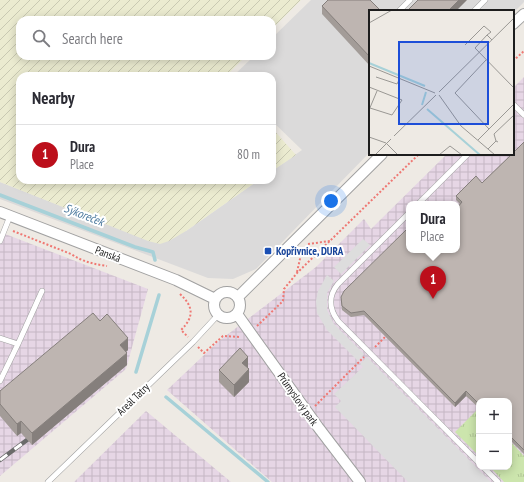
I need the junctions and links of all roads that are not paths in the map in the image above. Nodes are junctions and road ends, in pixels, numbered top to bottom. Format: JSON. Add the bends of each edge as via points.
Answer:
{"nodes":[{"id":1,"x":410,"y":0,"type":"edge"},
{"id":2,"x":485,"y":0,"type":"edge"},
{"id":3,"x":399,"y":10,"type":"edge"},
{"id":4,"x":475,"y":10,"type":"edge"},
{"id":5,"x":524,"y":14,"type":"edge"},
{"id":6,"x":514,"y":23,"type":"edge"},
{"id":7,"x":514,"y":107,"type":"edge"},
{"id":8,"x":524,"y":115,"type":"edge"},
{"id":9,"x":381,"y":155,"type":"edge"},
{"id":10,"x":467,"y":155,"type":"edge"},
{"id":11,"x":421,"y":201,"type":"edge"},
{"id":12,"x":0,"y":212,"type":"edge"},
{"id":13,"x":10,"y":216,"type":"junction"},
{"id":14,"x":406,"y":216,"type":"edge"},
{"id":15,"x":0,"y":241,"type":"edge"},
{"id":16,"x":42,"y":291,"type":"dead end"},
{"id":17,"x":238,"y":297,"type":"junction"},
{"id":18,"x":215,"y":299,"type":"junction"},
{"id":19,"x":237,"y":314,"type":"junction"},
{"id":20,"x":218,"y":315,"type":"junction"},
{"id":21,"x":0,"y":338,"type":"edge"},
{"id":22,"x":18,"y":344,"type":"junction"},
{"id":23,"x":0,"y":382,"type":"edge"},
{"id":24,"x":476,"y":460,"type":"edge"},
{"id":25,"x":486,"y":470,"type":"edge"},
{"id":26,"x":48,"y":482,"type":"edge"},
{"id":27,"x":360,"y":482,"type":"edge"},
{"id":28,"x":498,"y":482,"type":"edge"}],
"edges":[{"from":1,"to":3,"type":"lane"},
{"from":2,"to":4,"type":"lane"},
{"from":5,"to":6,"type":"street"},
{"from":7,"to":8,"type":"lane"},
{"from":9,"to":17,"type":"street"},
{"from":10,"to":11,"type":"lane"},
{"from":12,"to":13,"type":"street","name":"Panská"},
{"from":13,"to":15,"type":"lane"},
{"from":13,"to":18,"type":"street","name":"Panská","via":[[176,280]]},
{"from":14,"to":24,"type":"lane","via":[[338,284],[332,295],[332,309],[334,315],[369,352]]},
{"from":16,"to":22,"type":"lane"},
{"from":17,"to":18,"type":"street","via":[[226,292]]},
{"from":17,"to":19,"type":"street","via":[[241,306]]},
{"from":18,"to":20,"type":"street","via":[[214,308]]},
{"from":19,"to":20,"type":"street","via":[[230,318]]},
{"from":19,"to":27,"type":"street","name":"Průmyslový park","via":[[254,328],[318,427]]},
{"from":20,"to":26,"type":"lane","name":"Areál Tatry"},
{"from":21,"to":22,"type":"lane"},
{"from":22,"to":23,"type":"lane"},
{"from":25,"to":28,"type":"lane"}]}
